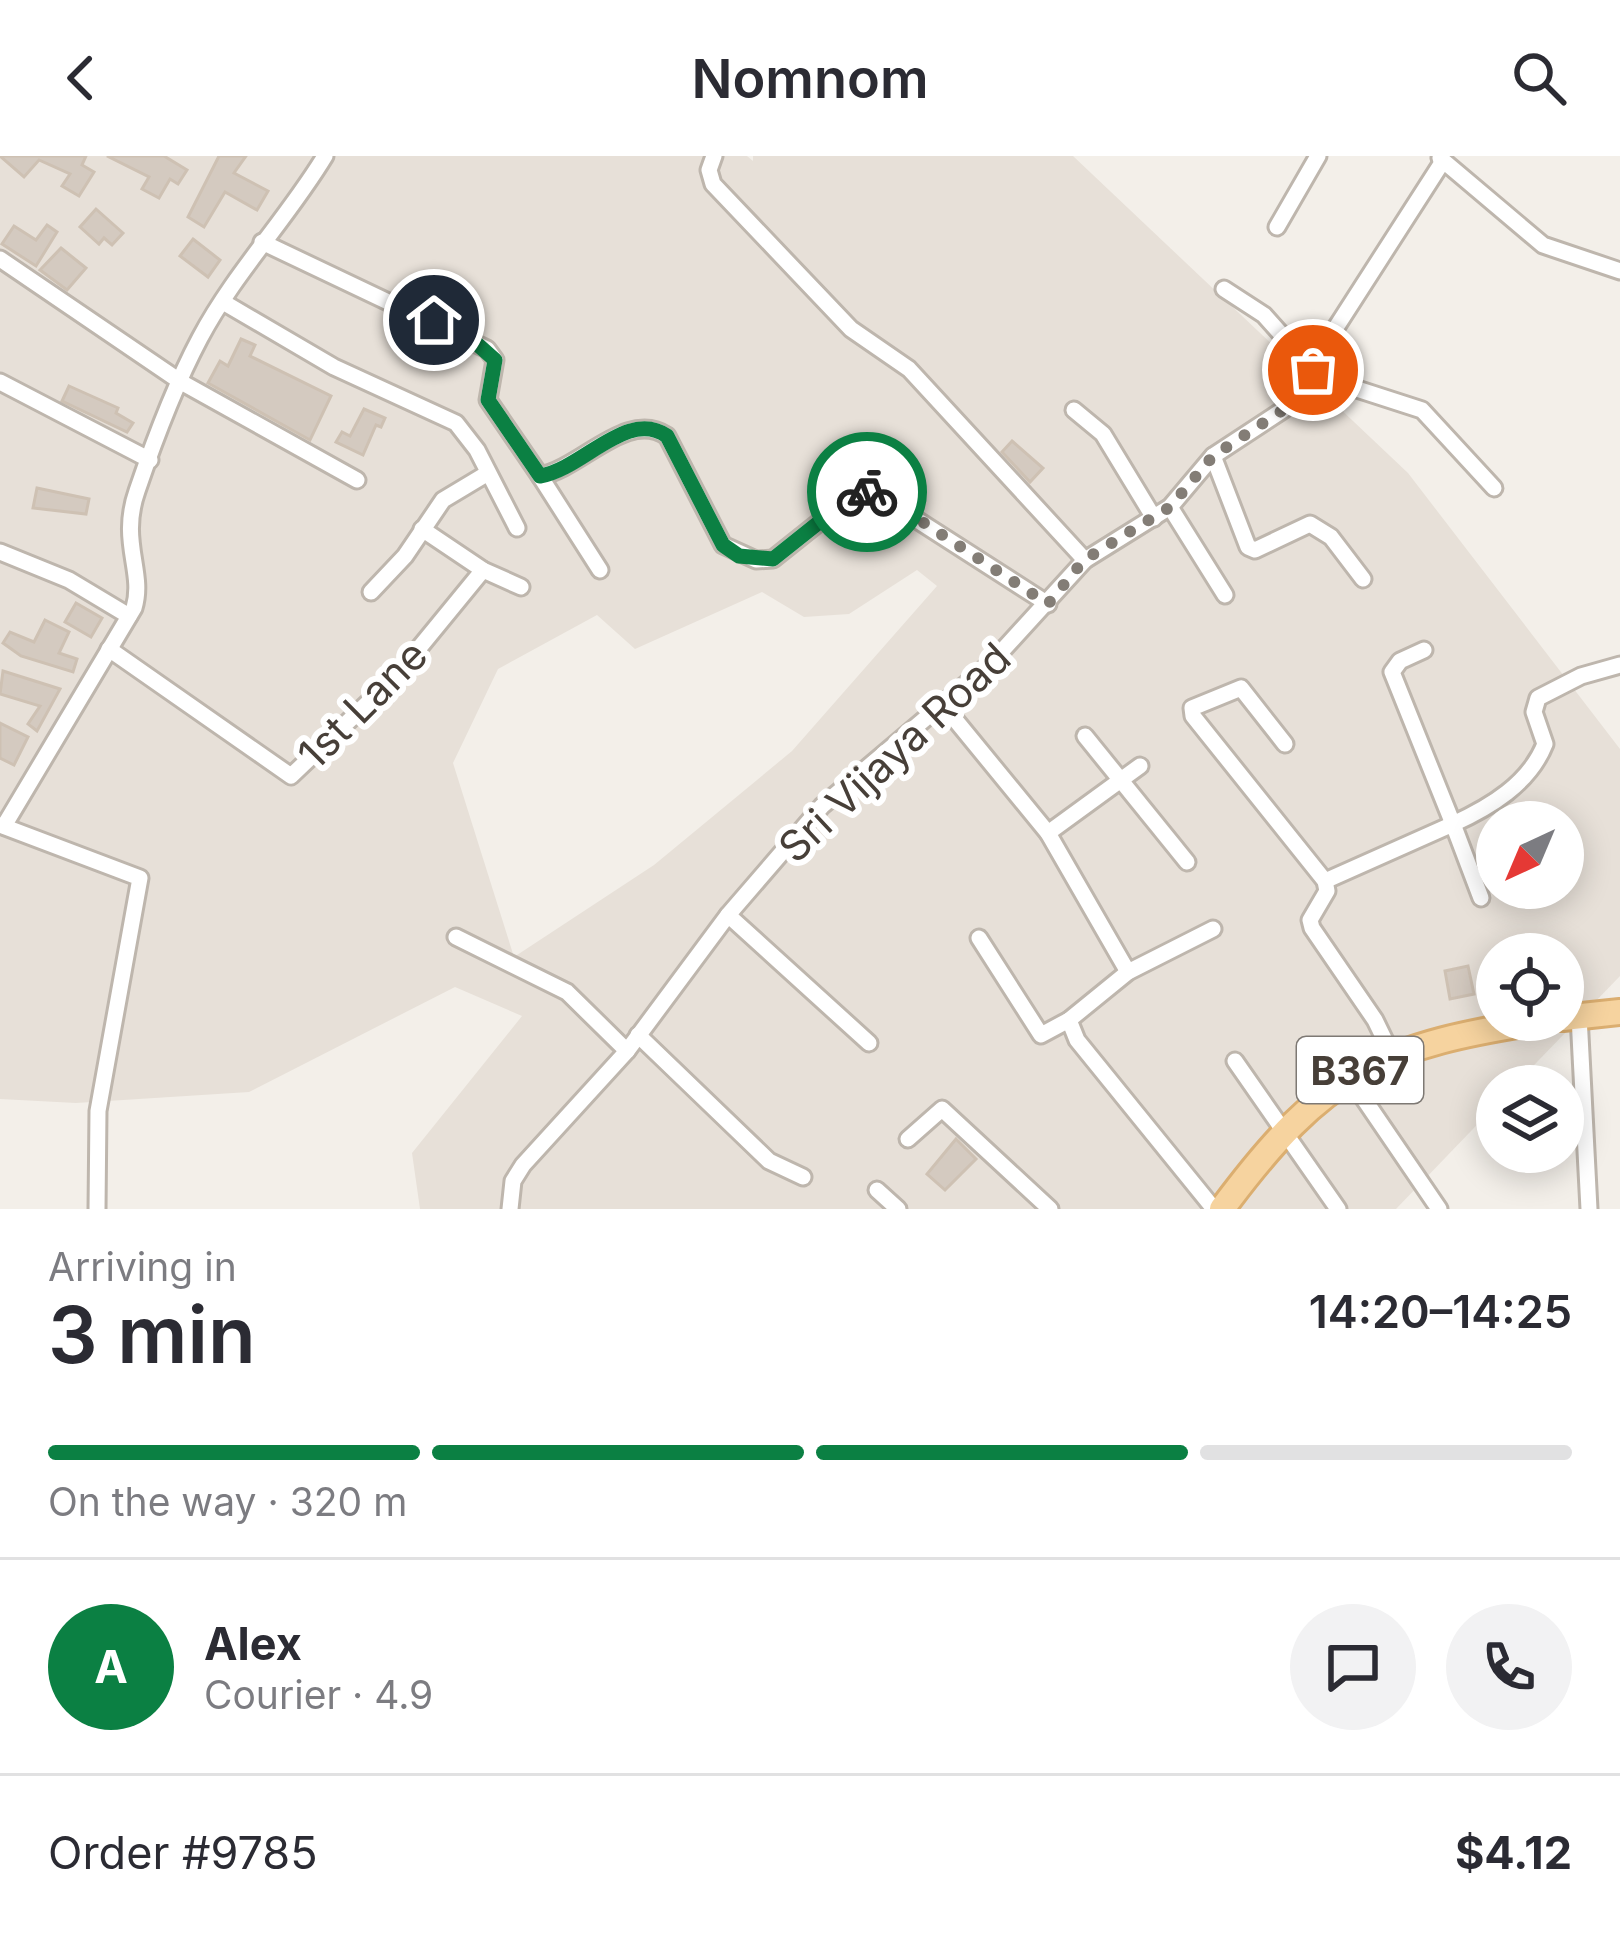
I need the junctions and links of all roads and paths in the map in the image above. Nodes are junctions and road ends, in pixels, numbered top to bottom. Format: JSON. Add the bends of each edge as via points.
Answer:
{"nodes":[{"id":1,"x":325,"y":156,"type":"edge"},
{"id":2,"x":714,"y":156,"type":"edge"},
{"id":3,"x":1318,"y":156,"type":"edge"},
{"id":4,"x":1440,"y":159,"type":"edge"},
{"id":5,"x":1277,"y":226,"type":"dead end"},
{"id":6,"x":262,"y":242,"type":"junction"},
{"id":7,"x":0,"y":259,"type":"edge"},
{"id":8,"x":1620,"y":271,"type":"edge"},
{"id":9,"x":1224,"y":289,"type":"dead end"},
{"id":10,"x":223,"y":302,"type":"junction"},
{"id":11,"x":1315,"y":366,"type":"junction"},
{"id":12,"x":0,"y":382,"type":"edge"},
{"id":13,"x":181,"y":382,"type":"junction"},
{"id":14,"x":1074,"y":410,"type":"dead end"},
{"id":15,"x":1213,"y":456,"type":"junction"},
{"id":16,"x":150,"y":460,"type":"junction"},
{"id":17,"x":488,"y":472,"type":"junction"},
{"id":18,"x":540,"y":476,"type":"junction"},
{"id":19,"x":358,"y":480,"type":"dead end"},
{"id":20,"x":1494,"y":488,"type":"dead end"},
{"id":21,"x":1170,"y":507,"type":"junction"},
{"id":22,"x":1154,"y":518,"type":"junction"},
{"id":23,"x":518,"y":528,"type":"dead end"},
{"id":24,"x":422,"y":529,"type":"junction"},
{"id":25,"x":0,"y":552,"type":"edge"},
{"id":26,"x":1084,"y":560,"type":"junction"},
{"id":27,"x":483,"y":570,"type":"junction"},
{"id":28,"x":600,"y":570,"type":"dead end"},
{"id":29,"x":1363,"y":579,"type":"dead end"},
{"id":30,"x":521,"y":587,"type":"dead end"},
{"id":31,"x":371,"y":592,"type":"dead end"},
{"id":32,"x":1225,"y":595,"type":"dead end"},
{"id":33,"x":1048,"y":604,"type":"junction"},
{"id":34,"x":129,"y":616,"type":"junction"},
{"id":35,"x":109,"y":649,"type":"junction"},
{"id":36,"x":1424,"y":650,"type":"dead end"},
{"id":37,"x":1620,"y":665,"type":"edge"},
{"id":38,"x":944,"y":706,"type":"junction"},
{"id":39,"x":1085,"y":736,"type":"dead end"},
{"id":40,"x":1285,"y":744,"type":"dead end"},
{"id":41,"x":1140,"y":766,"type":"dead end"},
{"id":42,"x":1121,"y":780,"type":"junction"},
{"id":43,"x":1453,"y":824,"type":"junction"},
{"id":44,"x":2,"y":825,"type":"edge"},
{"id":45,"x":1048,"y":833,"type":"junction"},
{"id":46,"x":1186,"y":862,"type":"dead end"},
{"id":47,"x":1325,"y":881,"type":"junction"},
{"id":48,"x":1476,"y":885,"type":"edge"},
{"id":49,"x":728,"y":916,"type":"junction"},
{"id":50,"x":1213,"y":928,"type":"dead end"},
{"id":51,"x":456,"y":937,"type":"dead end"},
{"id":52,"x":979,"y":938,"type":"dead end"},
{"id":53,"x":1128,"y":972,"type":"junction"},
{"id":54,"x":1620,"y":1012,"type":"edge"},
{"id":55,"x":1584,"y":1016,"type":"edge"},
{"id":56,"x":1069,"y":1021,"type":"junction"},
{"id":57,"x":1476,"y":1030,"type":"edge"},
{"id":58,"x":638,"y":1035,"type":"junction"},
{"id":59,"x":1573,"y":1041,"type":"edge"},
{"id":60,"x":869,"y":1042,"type":"dead end"},
{"id":61,"x":627,"y":1051,"type":"junction"},
{"id":62,"x":1390,"y":1053,"type":"junction"},
{"id":63,"x":1235,"y":1061,"type":"dead end"},
{"id":64,"x":1349,"y":1077,"type":"junction"},
{"id":65,"x":1282,"y":1135,"type":"junction"},
{"id":66,"x":908,"y":1139,"type":"dead end"},
{"id":67,"x":803,"y":1177,"type":"dead end"},
{"id":68,"x":877,"y":1190,"type":"dead end"},
{"id":69,"x":1222,"y":1208,"type":"edge"},
{"id":70,"x":97,"y":1209,"type":"edge"},
{"id":71,"x":510,"y":1209,"type":"edge"},
{"id":72,"x":898,"y":1209,"type":"edge"},
{"id":73,"x":1050,"y":1209,"type":"edge"},
{"id":74,"x":1339,"y":1209,"type":"edge"},
{"id":75,"x":1439,"y":1209,"type":"edge"},
{"id":76,"x":1589,"y":1209,"type":"edge"}],
"edges":[{"from":1,"to":6,"type":"street"},
{"from":2,"to":26,"type":"street","via":[[713,184],[800,280],[850,329],[909,369]]},
{"from":3,"to":5,"type":"street"},
{"from":4,"to":8,"type":"street","via":[[1543,245]]},
{"from":4,"to":11,"type":"street","name":"Sri Vijaya Road"},
{"from":6,"to":10,"type":"street"},
{"from":6,"to":18,"type":"street","via":[[487,349],[495,360],[488,400]]},
{"from":7,"to":13,"type":"street"},
{"from":9,"to":11,"type":"street"},
{"from":10,"to":13,"type":"street"},
{"from":10,"to":17,"type":"street","via":[[334,367],[446,416]]},
{"from":11,"to":15,"type":"street","name":"Sri Vijaya Road","via":[[1283,410]]},
{"from":11,"to":20,"type":"street","via":[[1380,399],[1423,410]]},
{"from":12,"to":16,"type":"street"},
{"from":13,"to":16,"type":"street"},
{"from":13,"to":19,"type":"street"},
{"from":14,"to":22,"type":"street","via":[[1102,434]]},
{"from":15,"to":21,"type":"street","name":"Sri Vijaya Road"},
{"from":15,"to":29,"type":"street","via":[[1248,548],[1310,524],[1331,537]]},
{"from":16,"to":34,"type":"street","via":[[127,529],[138,595]]},
{"from":17,"to":23,"type":"street"},
{"from":17,"to":24,"type":"street","via":[[443,500]]},
{"from":18,"to":28,"type":"street"},
{"from":18,"to":33,"type":"street","via":[[637,426],[652,426],[667,436],[723,545],[739,556],[773,559],[857,492],[875,493]]},
{"from":21,"to":22,"type":"street","name":"Sri Vijaya Road"},
{"from":21,"to":32,"type":"street"},
{"from":22,"to":26,"type":"street","name":"Sri Vijaya Road"},
{"from":24,"to":27,"type":"street"},
{"from":24,"to":31,"type":"street"},
{"from":25,"to":34,"type":"street"},
{"from":26,"to":33,"type":"street","name":"Sri Vijaya Road"},
{"from":27,"to":30,"type":"street"},
{"from":27,"to":35,"type":"street","name":"1st Lane","via":[[397,675],[291,776]]},
{"from":33,"to":38,"type":"street","name":"Sri Vijaya Road"},
{"from":34,"to":35,"type":"street"},
{"from":35,"to":44,"type":"street"},
{"from":36,"to":43,"type":"street","via":[[1392,672]]},
{"from":37,"to":43,"type":"street","via":[[1538,698],[1540,758],[1502,799]]},
{"from":38,"to":45,"type":"street"},
{"from":38,"to":49,"type":"street","name":"Sri Vijaya Road","via":[[822,806]]},
{"from":39,"to":42,"type":"street"},
{"from":40,"to":47,"type":"street","via":[[1241,688],[1192,708]]},
{"from":41,"to":42,"type":"street"},
{"from":42,"to":45,"type":"street"},
{"from":42,"to":46,"type":"street"},
{"from":43,"to":47,"type":"street"},
{"from":43,"to":48,"type":"street"},
{"from":44,"to":70,"type":"street","via":[[140,878],[98,1112]]},
{"from":45,"to":53,"type":"street"},
{"from":47,"to":62,"type":"street","via":[[1312,928]]},
{"from":49,"to":58,"type":"street","name":"Sri Vijaya Road"},
{"from":49,"to":60,"type":"street"},
{"from":50,"to":53,"type":"street"},
{"from":51,"to":61,"type":"street","via":[[567,992]]},
{"from":52,"to":56,"type":"street","via":[[1037,1033]]},
{"from":53,"to":56,"type":"street"},
{"from":54,"to":55,"type":"main road"},
{"from":56,"to":69,"type":"street"},
{"from":57,"to":62,"type":"main road","number":"B367"},
{"from":58,"to":61,"type":"street","name":"Sri Vijaya Road"},
{"from":58,"to":67,"type":"street","via":[[769,1161]]},
{"from":59,"to":76,"type":"street"},
{"from":61,"to":71,"type":"street","name":"Sri Vijaya Road","via":[[523,1166]]},
{"from":62,"to":64,"type":"main road","number":"B367"},
{"from":63,"to":65,"type":"street"},
{"from":64,"to":65,"type":"main road","number":"B367"},
{"from":64,"to":75,"type":"street"},
{"from":65,"to":69,"type":"main road","number":"B367"},
{"from":65,"to":74,"type":"street"},
{"from":66,"to":73,"type":"street","via":[[942,1109]]},
{"from":68,"to":72,"type":"street"}]}
